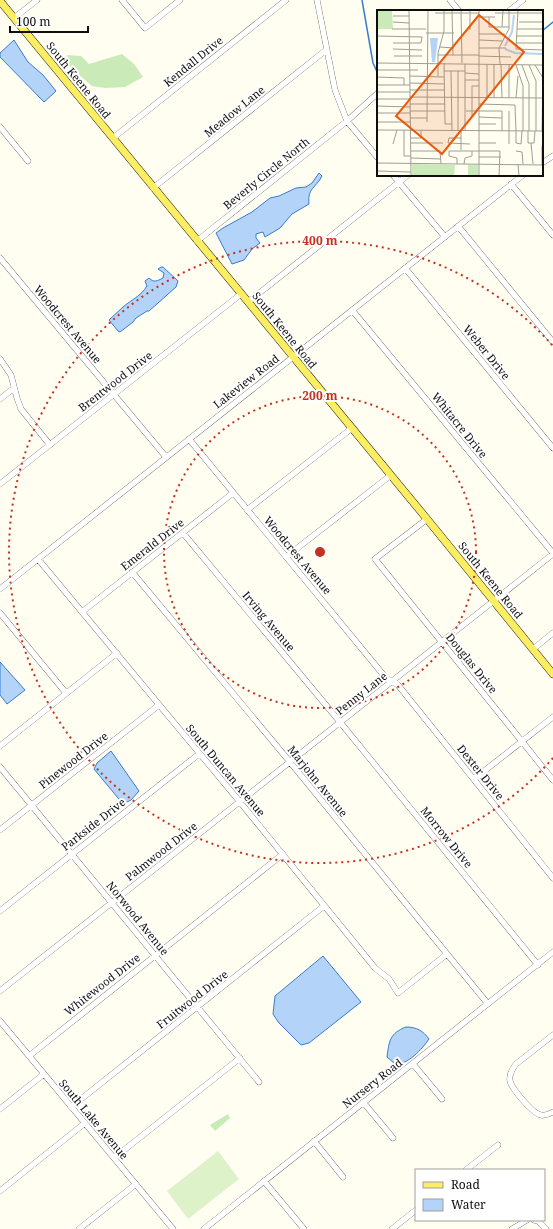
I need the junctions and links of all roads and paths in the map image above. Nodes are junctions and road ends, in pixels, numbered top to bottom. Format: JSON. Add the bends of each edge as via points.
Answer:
{"nodes":[{"id":1,"x":37,"y":0,"type":"edge"},
{"id":2,"x":122,"y":0,"type":"edge"},
{"id":3,"x":180,"y":0,"type":"edge"},
{"id":4,"x":286,"y":0,"type":"edge"},
{"id":5,"x":317,"y":0,"type":"edge"},
{"id":6,"x":450,"y":0,"type":"edge"},
{"id":7,"x":523,"y":0,"type":"edge"},
{"id":8,"x":0,"y":1,"type":"edge"},
{"id":9,"x":458,"y":10,"type":"edge"},
{"id":10,"x":510,"y":10,"type":"edge"},
{"id":11,"x":14,"y":18,"type":"junction"},
{"id":12,"x":326,"y":50,"type":"junction"},
{"id":13,"x":377,"y":94,"type":"edge"},
{"id":14,"x":347,"y":121,"type":"junction"},
{"id":15,"x":0,"y":127,"type":"edge"},
{"id":16,"x":113,"y":138,"type":"junction"},
{"id":17,"x":553,"y":156,"type":"edge"},
{"id":18,"x":377,"y":157,"type":"edge"},
{"id":19,"x":28,"y":161,"type":"dead end"},
{"id":20,"x":543,"y":162,"type":"edge"},
{"id":21,"x":394,"y":176,"type":"edge"},
{"id":22,"x":407,"y":176,"type":"edge"},
{"id":23,"x":522,"y":176,"type":"edge"},
{"id":24,"x":398,"y":182,"type":"junction"},
{"id":25,"x":511,"y":184,"type":"junction"},
{"id":26,"x":154,"y":188,"type":"junction"},
{"id":27,"x":458,"y":226,"type":"junction"},
{"id":28,"x":553,"y":235,"type":"edge"},
{"id":29,"x":445,"y":237,"type":"junction"},
{"id":30,"x":197,"y":241,"type":"junction"},
{"id":31,"x":0,"y":258,"type":"edge"},
{"id":32,"x":405,"y":268,"type":"junction"},
{"id":33,"x":241,"y":294,"type":"junction"},
{"id":34,"x":248,"y":302,"type":"junction"},
{"id":35,"x":352,"y":310,"type":"junction"},
{"id":36,"x":553,"y":342,"type":"edge"},
{"id":37,"x":293,"y":357,"type":"junction"},
{"id":38,"x":0,"y":359,"type":"edge"},
{"id":39,"x":14,"y":388,"type":"junction"},
{"id":40,"x":114,"y":395,"type":"junction"},
{"id":41,"x":0,"y":399,"type":"edge"},
{"id":42,"x":352,"y":428,"type":"junction"},
{"id":43,"x":189,"y":439,"type":"junction"},
{"id":44,"x":50,"y":445,"type":"junction"},
{"id":45,"x":553,"y":448,"type":"edge"},
{"id":46,"x":166,"y":457,"type":"junction"},
{"id":47,"x":391,"y":475,"type":"junction"},
{"id":48,"x":0,"y":484,"type":"edge"},
{"id":49,"x":233,"y":493,"type":"junction"},
{"id":50,"x":247,"y":510,"type":"junction"},
{"id":51,"x":427,"y":519,"type":"junction"},
{"id":52,"x":183,"y":533,"type":"junction"},
{"id":53,"x":553,"y":553,"type":"edge"},
{"id":54,"x":286,"y":557,"type":"junction"},
{"id":55,"x":38,"y":559,"type":"junction"},
{"id":56,"x":132,"y":572,"type":"junction"},
{"id":57,"x":0,"y":589,"type":"edge"},
{"id":58,"x":494,"y":601,"type":"junction"},
{"id":59,"x":82,"y":612,"type":"junction"},
{"id":60,"x":0,"y":613,"type":"edge"},
{"id":61,"x":553,"y":633,"type":"edge"},
{"id":62,"x":442,"y":642,"type":"junction"},
{"id":63,"x":533,"y":649,"type":"junction"},
{"id":64,"x":117,"y":653,"type":"junction"},
{"id":65,"x":553,"y":674,"type":"edge"},
{"id":66,"x":392,"y":682,"type":"junction"},
{"id":67,"x":66,"y":693,"type":"junction"},
{"id":68,"x":159,"y":705,"type":"junction"},
{"id":69,"x":553,"y":717,"type":"edge"},
{"id":70,"x":340,"y":722,"type":"junction"},
{"id":71,"x":522,"y":741,"type":"junction"},
{"id":72,"x":0,"y":746,"type":"edge"},
{"id":73,"x":199,"y":754,"type":"junction"},
{"id":74,"x":290,"y":762,"type":"junction"},
{"id":75,"x":0,"y":767,"type":"edge"},
{"id":76,"x":474,"y":780,"type":"junction"},
{"id":77,"x":553,"y":780,"type":"edge"},
{"id":78,"x":240,"y":802,"type":"junction"},
{"id":79,"x":32,"y":805,"type":"junction"},
{"id":80,"x":0,"y":830,"type":"edge"},
{"id":81,"x":72,"y":854,"type":"junction"},
{"id":82,"x":283,"y":854,"type":"junction"},
{"id":83,"x":553,"y":878,"type":"edge"},
{"id":84,"x":112,"y":902,"type":"junction"},
{"id":85,"x":324,"y":906,"type":"junction"},
{"id":86,"x":0,"y":911,"type":"edge"},
{"id":87,"x":553,"y":952,"type":"edge"},
{"id":88,"x":447,"y":954,"type":"junction"},
{"id":89,"x":155,"y":955,"type":"junction"},
{"id":90,"x":538,"y":964,"type":"junction"},
{"id":91,"x":0,"y":991,"type":"edge"},
{"id":92,"x":488,"y":1004,"type":"junction"},
{"id":93,"x":198,"y":1006,"type":"junction"},
{"id":94,"x":1,"y":1022,"type":"edge"},
{"id":95,"x":553,"y":1035,"type":"edge"},
{"id":96,"x":29,"y":1056,"type":"junction"},
{"id":97,"x":240,"y":1058,"type":"junction"},
{"id":98,"x":413,"y":1064,"type":"junction"},
{"id":99,"x":44,"y":1074,"type":"junction"},
{"id":100,"x":259,"y":1082,"type":"dead end"},
{"id":101,"x":442,"y":1099,"type":"dead end"},
{"id":102,"x":363,"y":1102,"type":"junction"},
{"id":103,"x":71,"y":1106,"type":"junction"},
{"id":104,"x":0,"y":1109,"type":"edge"},
{"id":105,"x":553,"y":1112,"type":"edge"},
{"id":106,"x":85,"y":1123,"type":"junction"},
{"id":107,"x":393,"y":1138,"type":"dead end"},
{"id":108,"x":314,"y":1141,"type":"junction"},
{"id":109,"x":498,"y":1145,"type":"dead end"},
{"id":110,"x":114,"y":1158,"type":"junction"},
{"id":111,"x":467,"y":1169,"type":"edge"},
{"id":112,"x":343,"y":1177,"type":"dead end"},
{"id":113,"x":264,"y":1181,"type":"junction"},
{"id":114,"x":136,"y":1184,"type":"junction"},
{"id":115,"x":0,"y":1191,"type":"edge"},
{"id":116,"x":415,"y":1211,"type":"edge"},
{"id":117,"x":525,"y":1221,"type":"edge"},
{"id":118,"x":538,"y":1221,"type":"edge"},
{"id":119,"x":79,"y":1229,"type":"edge"},
{"id":120,"x":173,"y":1229,"type":"edge"},
{"id":121,"x":204,"y":1229,"type":"edge"},
{"id":122,"x":304,"y":1229,"type":"edge"},
{"id":123,"x":392,"y":1229,"type":"edge"},
{"id":124,"x":512,"y":1229,"type":"edge"},
{"id":125,"x":546,"y":1229,"type":"edge"}],
"edges":[{"from":1,"to":11,"type":"street"},
{"from":2,"to":3,"type":"street","via":[[145,28]]},
{"from":4,"to":16,"type":"street","name":"Kendall Drive"},
{"from":5,"to":12,"type":"street"},
{"from":6,"to":9,"type":"street"},
{"from":7,"to":10,"type":"street"},
{"from":8,"to":11,"type":"main road","name":"South Keene Road"},
{"from":11,"to":16,"type":"main road","name":"South Keene Road"},
{"from":12,"to":14,"type":"street","via":[[335,90]]},
{"from":12,"to":26,"type":"street","name":"Meadow Lane"},
{"from":13,"to":14,"type":"street","name":"Beverly Circle North"},
{"from":14,"to":18,"type":"street"},
{"from":14,"to":30,"type":"street","name":"Beverly Circle North"},
{"from":15,"to":19,"type":"street"},
{"from":16,"to":26,"type":"main road","name":"South Keene Road"},
{"from":17,"to":20,"type":"street"},
{"from":21,"to":24,"type":"street"},
{"from":22,"to":24,"type":"street"},
{"from":23,"to":25,"type":"street","name":"Lakeview Road"},
{"from":24,"to":29,"type":"street"},
{"from":24,"to":34,"type":"street"},
{"from":25,"to":27,"type":"street","name":"Lakeview Road"},
{"from":25,"to":28,"type":"street"},
{"from":26,"to":30,"type":"main road","name":"South Keene Road"},
{"from":27,"to":29,"type":"street","name":"Lakeview Road"},
{"from":27,"to":36,"type":"street"},
{"from":29,"to":32,"type":"street","name":"Lakeview Road"},
{"from":30,"to":33,"type":"main road","name":"South Keene Road"},
{"from":31,"to":40,"type":"street","name":"Woodcrest Avenue"},
{"from":32,"to":35,"type":"street","name":"Lakeview Road"},
{"from":32,"to":45,"type":"street","name":"Weber Drive"},
{"from":33,"to":34,"type":"main road","name":"South Keene Road"},
{"from":33,"to":40,"type":"street","name":"Brentwood Drive"},
{"from":34,"to":37,"type":"main road","name":"South Keene Road"},
{"from":35,"to":37,"type":"street","name":"Lakeview Road"},
{"from":35,"to":53,"type":"street","name":"Whitacre Drive"},
{"from":37,"to":42,"type":"main road","name":"South Keene Road"},
{"from":37,"to":43,"type":"street","name":"Lakeview Road"},
{"from":38,"to":39,"type":"street","via":[[11,375]]},
{"from":39,"to":41,"type":"street"},
{"from":39,"to":44,"type":"street","via":[[21,409]]},
{"from":40,"to":44,"type":"street","name":"Brentwood Drive"},
{"from":40,"to":46,"type":"street","name":"Woodcrest Avenue"},
{"from":42,"to":47,"type":"main road","name":"South Keene Road"},
{"from":42,"to":50,"type":"street"},
{"from":43,"to":46,"type":"street","name":"Lakeview Road"},
{"from":43,"to":49,"type":"street","name":"Woodcrest Avenue"},
{"from":44,"to":48,"type":"street","name":"Brentwood Drive"},
{"from":46,"to":55,"type":"street","name":"Lakeview Road"},
{"from":47,"to":51,"type":"main road","name":"South Keene Road"},
{"from":47,"to":54,"type":"street"},
{"from":49,"to":50,"type":"street","name":"Woodcrest Avenue"},
{"from":49,"to":52,"type":"street","name":"Emerald Drive"},
{"from":50,"to":54,"type":"street","name":"Woodcrest Avenue"},
{"from":51,"to":58,"type":"main road","name":"South Keene Road"},
{"from":51,"to":62,"type":"street","name":"Douglas Drive","via":[[375,559]]},
{"from":52,"to":56,"type":"street","name":"Emerald Drive"},
{"from":52,"to":70,"type":"street","name":"Irving Avenue"},
{"from":53,"to":58,"type":"street","name":"Penny Lane"},
{"from":54,"to":66,"type":"street","name":"Woodcrest Avenue"},
{"from":55,"to":57,"type":"street","name":"Lakeview Road"},
{"from":55,"to":59,"type":"street","name":"South Duncan Avenue"},
{"from":56,"to":59,"type":"street","name":"Emerald Drive"},
{"from":56,"to":74,"type":"street","name":"Marjohn Avenue"},
{"from":58,"to":62,"type":"street","name":"Penny Lane"},
{"from":58,"to":63,"type":"main road","name":"South Keene Road"},
{"from":59,"to":64,"type":"street","name":"South Duncan Avenue"},
{"from":60,"to":67,"type":"street"},
{"from":61,"to":63,"type":"street"},
{"from":62,"to":66,"type":"street","name":"Penny Lane"},
{"from":62,"to":71,"type":"street","name":"Douglas Drive"},
{"from":63,"to":65,"type":"main road","name":"South Keene Road"},
{"from":64,"to":67,"type":"street"},
{"from":64,"to":68,"type":"street","name":"South Duncan Avenue"},
{"from":66,"to":70,"type":"street","name":"Penny Lane"},
{"from":66,"to":76,"type":"street","name":"Dexter Drive","via":[[398,685]]},
{"from":67,"to":72,"type":"street"},
{"from":68,"to":73,"type":"street","name":"South Duncan Avenue"},
{"from":68,"to":79,"type":"street","name":"Pinewood Drive"},
{"from":69,"to":71,"type":"street"},
{"from":70,"to":74,"type":"street","name":"Penny Lane"},
{"from":70,"to":90,"type":"street","name":"Morrow Drive"},
{"from":71,"to":76,"type":"street"},
{"from":71,"to":77,"type":"street","name":"Douglas Drive"},
{"from":73,"to":78,"type":"street","name":"South Duncan Avenue"},
{"from":73,"to":81,"type":"street","name":"Parkside Drive"},
{"from":74,"to":78,"type":"street","name":"Penny Lane"},
{"from":74,"to":88,"type":"street","name":"Marjohn Avenue"},
{"from":75,"to":79,"type":"street","name":"Norwood Avenue"},
{"from":76,"to":83,"type":"street","name":"Dexter Drive"},
{"from":78,"to":82,"type":"street","name":"South Duncan Avenue"},
{"from":78,"to":84,"type":"street","name":"Palmwood Drive"},
{"from":79,"to":80,"type":"street","name":"Pinewood Drive"},
{"from":79,"to":81,"type":"street","name":"Norwood Avenue"},
{"from":81,"to":84,"type":"street","name":"Norwood Avenue"},
{"from":81,"to":86,"type":"street","name":"Parkside Drive"},
{"from":82,"to":85,"type":"street","name":"South Duncan Avenue"},
{"from":82,"to":89,"type":"street","name":"Whitewood Drive"},
{"from":84,"to":89,"type":"street","name":"Norwood Avenue"},
{"from":84,"to":91,"type":"street","name":"Palmwood Drive"},
{"from":85,"to":88,"type":"street","name":"South Duncan Avenue","via":[[375,968],[389,979],[398,993]]},
{"from":85,"to":93,"type":"street","name":"Fruitwood Drive"},
{"from":87,"to":90,"type":"street","name":"Nursery Road"},
{"from":88,"to":92,"type":"street","name":"Marjohn Avenue"},
{"from":89,"to":93,"type":"street","name":"Norwood Avenue"},
{"from":89,"to":96,"type":"street","name":"Whitewood Drive"},
{"from":90,"to":92,"type":"street","name":"Nursery Road"},
{"from":92,"to":98,"type":"street","name":"Nursery Road"},
{"from":93,"to":97,"type":"street","name":"Norwood Avenue"},
{"from":93,"to":103,"type":"street","name":"Fruitwood Drive"},
{"from":94,"to":96,"type":"street","name":"South Lake Avenue"},
{"from":95,"to":105,"type":"street","via":[[516,1064],[510,1077],[510,1082],[532,1111],[541,1115]]},
{"from":96,"to":99,"type":"street","name":"South Lake Avenue"},
{"from":97,"to":100,"type":"street","name":"Norwood Avenue"},
{"from":97,"to":110,"type":"street"},
{"from":98,"to":101,"type":"street"},
{"from":98,"to":102,"type":"street","name":"Nursery Road"},
{"from":99,"to":103,"type":"street","name":"South Lake Avenue"},
{"from":99,"to":104,"type":"street"},
{"from":102,"to":107,"type":"street"},
{"from":102,"to":108,"type":"street","name":"Nursery Road"},
{"from":103,"to":106,"type":"street","name":"South Lake Avenue"},
{"from":106,"to":110,"type":"street","name":"South Lake Avenue"},
{"from":106,"to":115,"type":"street"},
{"from":108,"to":112,"type":"street"},
{"from":108,"to":113,"type":"street","name":"Nursery Road"},
{"from":109,"to":111,"type":"street"},
{"from":110,"to":114,"type":"street","name":"South Lake Avenue"},
{"from":113,"to":121,"type":"street","name":"Nursery Road"},
{"from":113,"to":122,"type":"street"},
{"from":114,"to":119,"type":"street"},
{"from":114,"to":120,"type":"street","name":"South Lake Avenue"},
{"from":116,"to":123,"type":"street"},
{"from":117,"to":124,"type":"street"},
{"from":118,"to":125,"type":"street"}]}
